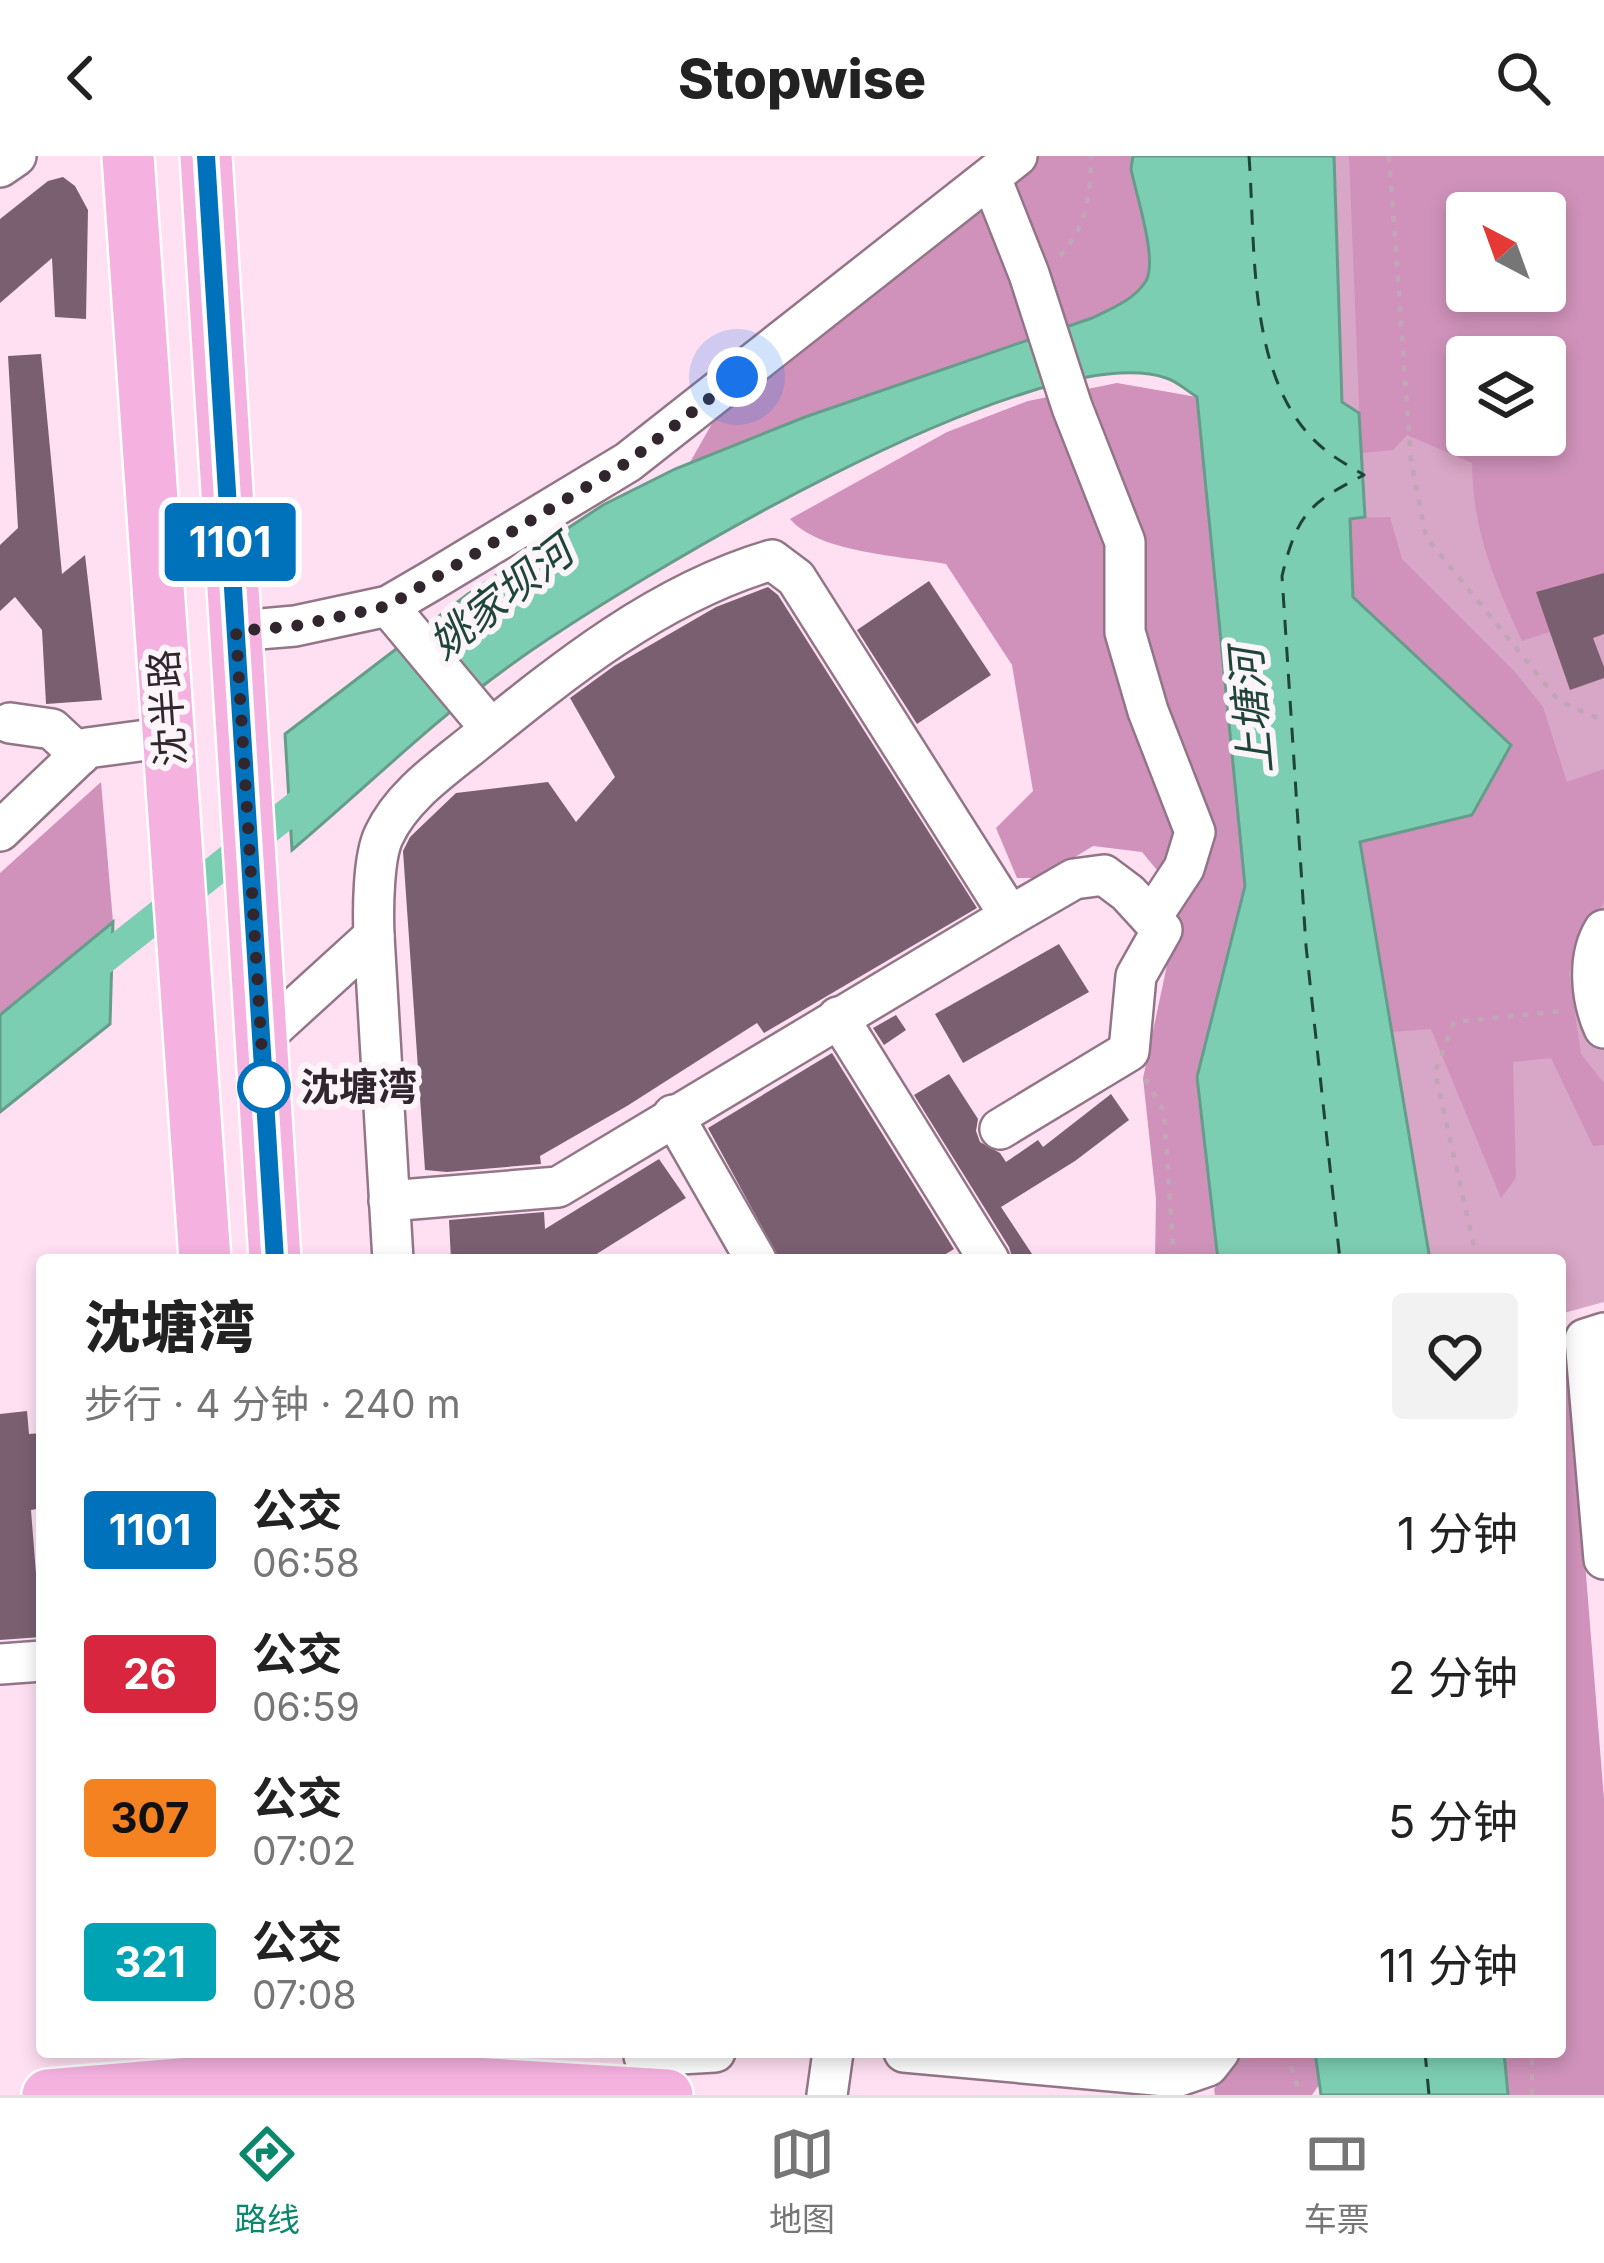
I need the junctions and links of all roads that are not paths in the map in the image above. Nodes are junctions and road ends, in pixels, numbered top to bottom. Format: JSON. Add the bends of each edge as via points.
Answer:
{"nodes":[{"id":1,"x":16,"y":156,"type":"edge"},
{"id":2,"x":128,"y":156,"type":"edge"},
{"id":3,"x":206,"y":156,"type":"edge"},
{"id":4,"x":0,"y":167,"type":"edge"},
{"id":5,"x":1004,"y":167,"type":"edge"},
{"id":6,"x":397,"y":617,"type":"junction"},
{"id":7,"x":236,"y":631,"type":"junction"},
{"id":8,"x":482,"y":719,"type":"junction"},
{"id":9,"x":10,"y":723,"type":"dead end"},
{"id":10,"x":169,"y":736,"type":"junction"},
{"id":11,"x":80,"y":755,"type":"junction"},
{"id":12,"x":0,"y":832,"type":"edge"},
{"id":13,"x":1010,"y":916,"type":"junction"},
{"id":14,"x":1151,"y":918,"type":"junction"},
{"id":15,"x":1604,"y":929,"type":"edge"},
{"id":16,"x":374,"y":936,"type":"junction"},
{"id":17,"x":838,"y":1017,"type":"junction"},
{"id":18,"x":1599,"y":1018,"type":"edge"},
{"id":19,"x":261,"y":1039,"type":"junction"},
{"id":20,"x":673,"y":1115,"type":"junction"},
{"id":21,"x":1000,"y":1129,"type":"dead end"},
{"id":22,"x":389,"y":1201,"type":"junction"},
{"id":23,"x":206,"y":1254,"type":"edge"},
{"id":24,"x":274,"y":1254,"type":"edge"},
{"id":25,"x":393,"y":1254,"type":"edge"},
{"id":26,"x":753,"y":1254,"type":"edge"},
{"id":27,"x":985,"y":1254,"type":"edge"},
{"id":28,"x":1604,"y":1333,"type":"edge"},
{"id":29,"x":1604,"y":1559,"type":"edge"},
{"id":30,"x":36,"y":1661,"type":"edge"},
{"id":31,"x":0,"y":1664,"type":"edge"},
{"id":32,"x":832,"y":2058,"type":"edge"},
{"id":33,"x":969,"y":2058,"type":"edge"},
{"id":34,"x":1214,"y":2058,"type":"edge"},
{"id":35,"x":310,"y":2073,"type":"edge"},
{"id":36,"x":242,"y":2074,"type":"edge"},
{"id":37,"x":48,"y":2095,"type":"edge"},
{"id":38,"x":667,"y":2095,"type":"edge"},
{"id":39,"x":827,"y":2095,"type":"edge"}],
"edges":[{"from":1,"to":4,"type":"street"},
{"from":2,"to":10,"type":"main road","name":"沈半路"},
{"from":3,"to":7,"type":"main road","name":"沈半路"},
{"from":5,"to":6,"type":"street","via":[[628,462]]},
{"from":5,"to":14,"type":"street","via":[[1029,274],[1125,542],[1125,632],[1195,832],[1184,868]]},
{"from":6,"to":7,"type":"street"},
{"from":6,"to":8,"type":"street"},
{"from":7,"to":19,"type":"main road","name":"沈半路"},
{"from":8,"to":13,"type":"street","via":[[600,643],[732,572],[772,560],[796,578]]},
{"from":8,"to":16,"type":"street","via":[[382,837]]},
{"from":9,"to":11,"type":"street","via":[[52,729]]},
{"from":10,"to":11,"type":"street"},
{"from":10,"to":23,"type":"main road","name":"沈半路"},
{"from":11,"to":12,"type":"street"},
{"from":13,"to":14,"type":"street","via":[[1074,879],[1104,875]]},
{"from":13,"to":17,"type":"street"},
{"from":14,"to":21,"type":"street","via":[[1162,930],[1136,976],[1130,1051]]},
{"from":15,"to":18,"type":"street","via":[[1594,945]]},
{"from":16,"to":19,"type":"street"},
{"from":16,"to":22,"type":"street"},
{"from":17,"to":20,"type":"street"},
{"from":17,"to":27,"type":"street"},
{"from":19,"to":24,"type":"main road","name":"沈半路"},
{"from":20,"to":22,"type":"street","via":[[558,1187]]},
{"from":20,"to":26,"type":"street"},
{"from":22,"to":25,"type":"street"},
{"from":28,"to":29,"type":"street","via":[[1585,1339]]},
{"from":30,"to":31,"type":"street"},
{"from":32,"to":39,"type":"street"},
{"from":33,"to":34,"type":"street","via":[[1176,2077]]},
{"from":35,"to":36,"type":"main road"},
{"from":35,"to":38,"type":"main road"},
{"from":36,"to":37,"type":"main road"}]}
